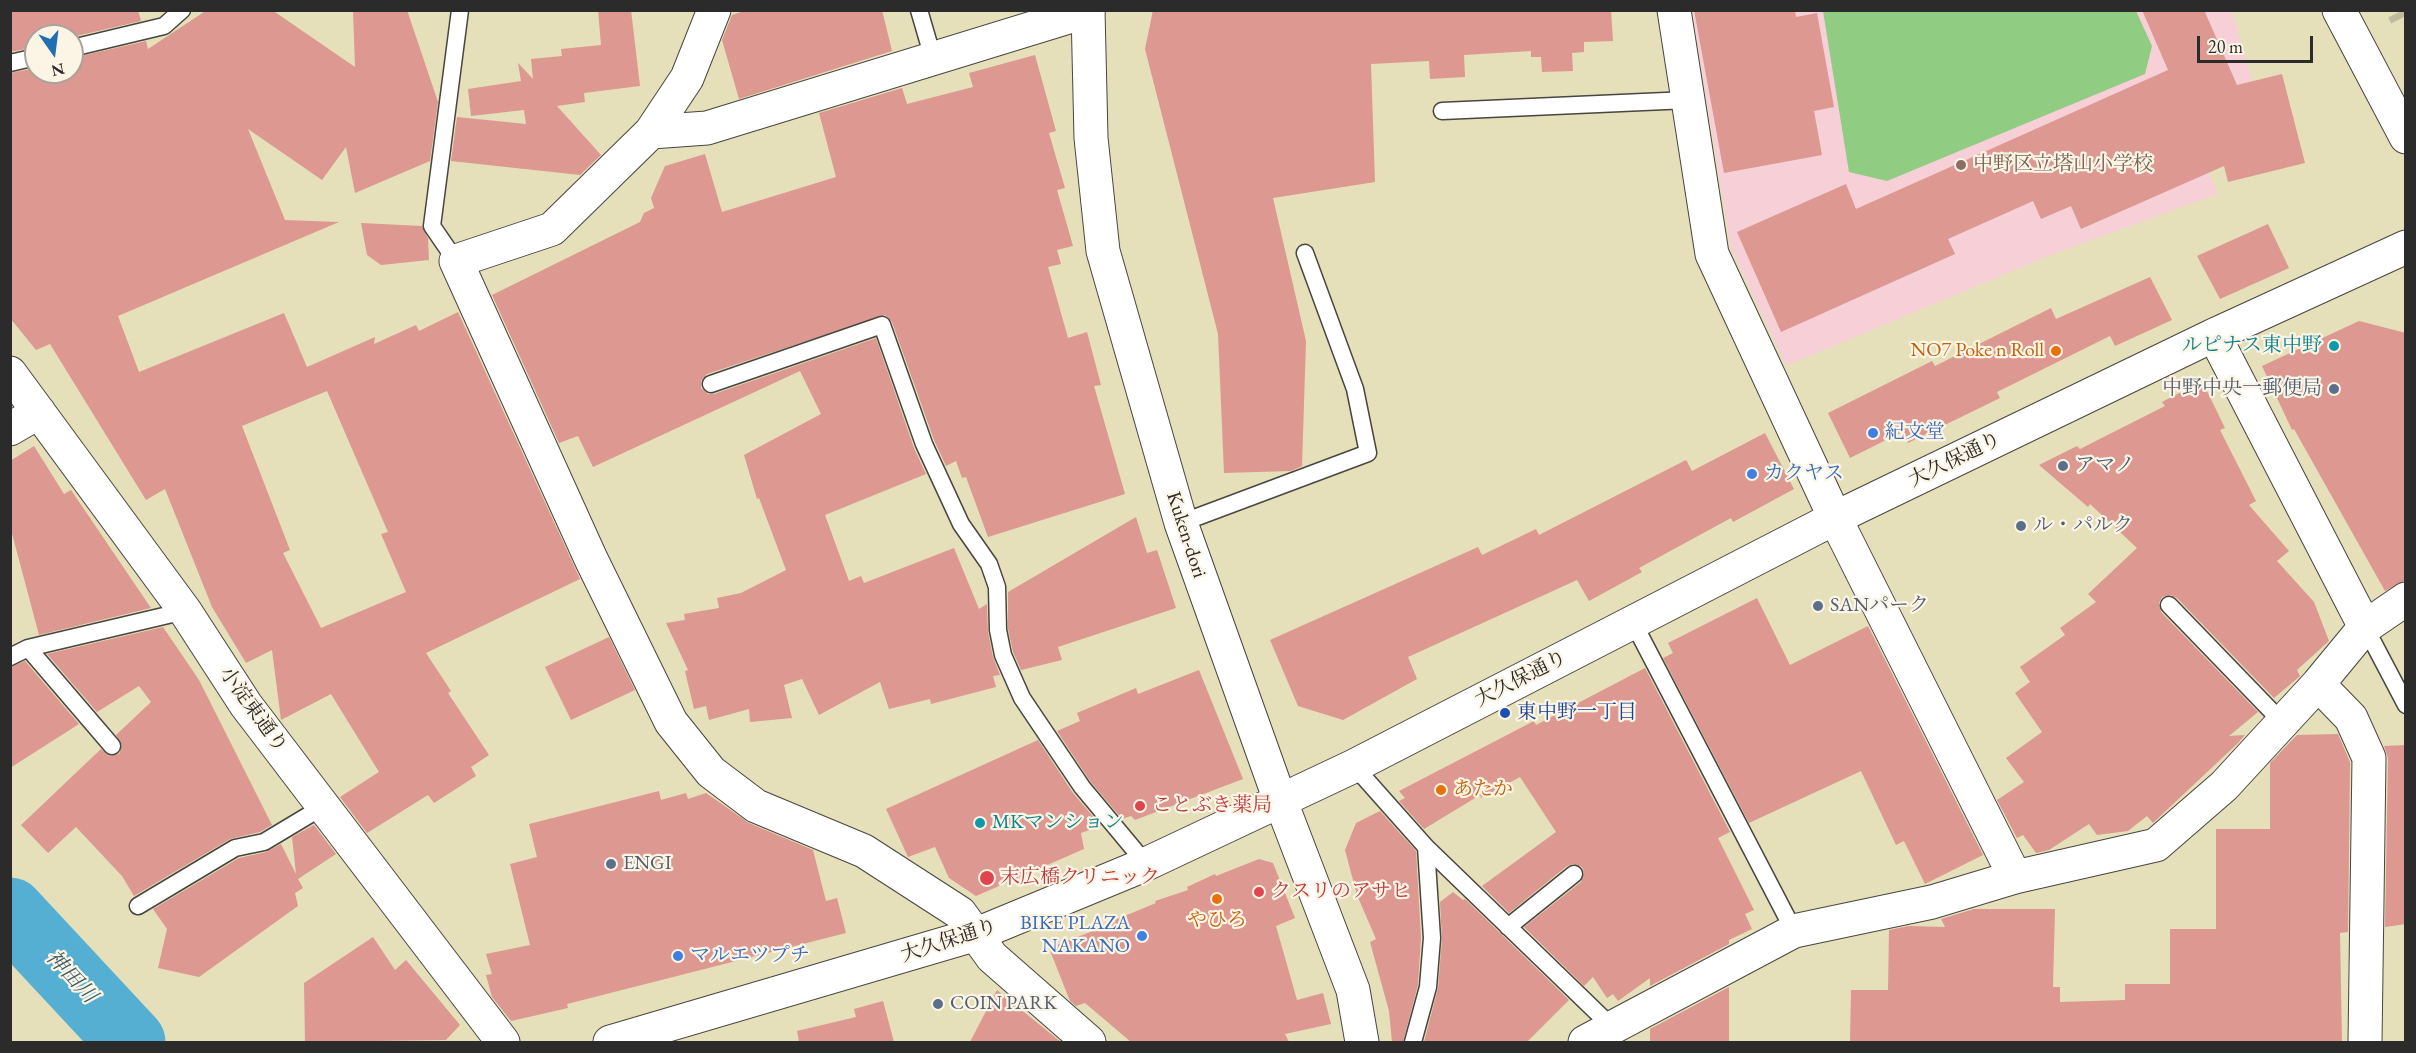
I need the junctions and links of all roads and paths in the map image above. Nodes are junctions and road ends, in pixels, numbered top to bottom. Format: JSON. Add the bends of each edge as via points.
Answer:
{"nodes":[{"id":1,"x":182,"y":10,"type":"edge"},
{"id":2,"x":460,"y":10,"type":"edge"},
{"id":3,"x":714,"y":10,"type":"edge"},
{"id":4,"x":919,"y":10,"type":"edge"},
{"id":5,"x":1674,"y":10,"type":"edge"},
{"id":6,"x":2339,"y":10,"type":"edge"},
{"id":7,"x":1088,"y":11,"type":"edge"},
{"id":8,"x":84,"y":45,"type":"edge"},
{"id":9,"x":933,"y":58,"type":"junction"},
{"id":10,"x":1688,"y":100,"type":"junction"},
{"id":11,"x":1442,"y":111,"type":"dead end"},
{"id":12,"x":651,"y":132,"type":"junction"},
{"id":13,"x":2406,"y":137,"type":"edge"},
{"id":14,"x":2406,"y":248,"type":"edge"},
{"id":15,"x":1305,"y":253,"type":"dead end"},
{"id":16,"x":456,"y":261,"type":"junction"},
{"id":17,"x":2214,"y":335,"type":"junction"},
{"id":18,"x":10,"y":373,"type":"edge"},
{"id":19,"x":711,"y":384,"type":"dead end"},
{"id":20,"x":39,"y":412,"type":"junction"},
{"id":21,"x":10,"y":429,"type":"edge"},
{"id":22,"x":1835,"y":518,"type":"junction"},
{"id":23,"x":1181,"y":523,"type":"junction"},
{"id":24,"x":2406,"y":599,"type":"edge"},
{"id":25,"x":2169,"y":605,"type":"dead end"},
{"id":26,"x":185,"y":611,"type":"junction"},
{"id":27,"x":1633,"y":622,"type":"junction"},
{"id":28,"x":2365,"y":627,"type":"junction"},
{"id":29,"x":28,"y":648,"type":"junction"},
{"id":30,"x":10,"y":657,"type":"edge"},
{"id":31,"x":2318,"y":684,"type":"junction"},
{"id":32,"x":2406,"y":705,"type":"edge"},
{"id":33,"x":2283,"y":723,"type":"junction"},
{"id":34,"x":112,"y":746,"type":"dead end"},
{"id":35,"x":1354,"y":765,"type":"junction"},
{"id":36,"x":1282,"y":801,"type":"junction"},
{"id":37,"x":324,"y":806,"type":"junction"},
{"id":38,"x":1426,"y":847,"type":"junction"},
{"id":39,"x":1144,"y":865,"type":"junction"},
{"id":40,"x":1574,"y":874,"type":"dead end"},
{"id":41,"x":2015,"y":877,"type":"junction"},
{"id":42,"x":138,"y":906,"type":"dead end"},
{"id":43,"x":1509,"y":927,"type":"junction"},
{"id":44,"x":1794,"y":932,"type":"junction"},
{"id":45,"x":977,"y":934,"type":"junction"},
{"id":46,"x":1598,"y":1035,"type":"edge"},
{"id":47,"x":1075,"y":1038,"type":"edge"},
{"id":48,"x":503,"y":1042,"type":"edge"},
{"id":49,"x":610,"y":1042,"type":"edge"},
{"id":50,"x":1362,"y":1042,"type":"edge"},
{"id":51,"x":1413,"y":1042,"type":"edge"},
{"id":52,"x":2365,"y":1042,"type":"edge"}],
"edges":[{"from":1,"to":8,"type":"lane","via":[[164,26]]},
{"from":2,"to":16,"type":"lane","via":[[432,226]]},
{"from":3,"to":12,"type":"street","via":[[687,78]]},
{"from":4,"to":9,"type":"lane"},
{"from":5,"to":10,"type":"street"},
{"from":6,"to":13,"type":"street"},
{"from":7,"to":9,"type":"street"},
{"from":7,"to":23,"type":"street","name":"Kuken-dori","via":[[1091,138],[1103,251]]},
{"from":9,"to":12,"type":"street","via":[[707,128]]},
{"from":10,"to":11,"type":"lane"},
{"from":10,"to":22,"type":"street","via":[[1712,254]]},
{"from":12,"to":16,"type":"street","via":[[552,229]]},
{"from":14,"to":17,"type":"street","name":"大久保通り"},
{"from":15,"to":23,"type":"lane","via":[[1355,389],[1368,453]]},
{"from":16,"to":45,"type":"street","via":[[591,558],[671,722],[711,772],[756,806],[864,851],[960,913]]},
{"from":17,"to":22,"type":"street","name":"大久保通り"},
{"from":17,"to":28,"type":"street"},
{"from":18,"to":20,"type":"street","name":"小淀東通り"},
{"from":19,"to":39,"type":"lane","via":[[882,325],[929,454],[960,524],[989,564],[997,588],[1003,655],[1022,698],[1082,787]]},
{"from":20,"to":21,"type":"street"},
{"from":20,"to":26,"type":"street","name":"小淀東通り"},
{"from":22,"to":27,"type":"street","name":"大久保通り"},
{"from":22,"to":41,"type":"street"},
{"from":23,"to":36,"type":"street","name":"Kuken-dori"},
{"from":24,"to":28,"type":"street"},
{"from":25,"to":33,"type":"lane"},
{"from":26,"to":29,"type":"lane"},
{"from":26,"to":37,"type":"street","name":"小淀東通り","via":[[246,705]]},
{"from":27,"to":35,"type":"street","name":"大久保通り"},
{"from":27,"to":44,"type":"lane"},
{"from":28,"to":31,"type":"street"},
{"from":28,"to":32,"type":"lane"},
{"from":29,"to":30,"type":"lane"},
{"from":29,"to":34,"type":"lane"},
{"from":31,"to":33,"type":"street"},
{"from":31,"to":52,"type":"street","via":[[2351,718],[2369,758]]},
{"from":33,"to":41,"type":"street","via":[[2224,786],[2156,845]]},
{"from":35,"to":36,"type":"street","name":"大久保通り"},
{"from":35,"to":38,"type":"lane"},
{"from":36,"to":39,"type":"street","name":"大久保通り"},
{"from":36,"to":50,"type":"street","name":"Kuken-dori","via":[[1353,990]]},
{"from":37,"to":42,"type":"lane","via":[[264,842],[235,849]]},
{"from":37,"to":48,"type":"street","name":"小淀東通り"},
{"from":38,"to":43,"type":"lane"},
{"from":38,"to":51,"type":"lane","via":[[1432,938],[1428,987]]},
{"from":39,"to":45,"type":"street","name":"大久保通り"},
{"from":40,"to":43,"type":"lane"},
{"from":41,"to":44,"type":"street","via":[[1932,902]]},
{"from":43,"to":46,"type":"lane"},
{"from":44,"to":46,"type":"street"},
{"from":45,"to":47,"type":"street","via":[[992,957]]},
{"from":45,"to":49,"type":"street","name":"大久保通り"}]}
